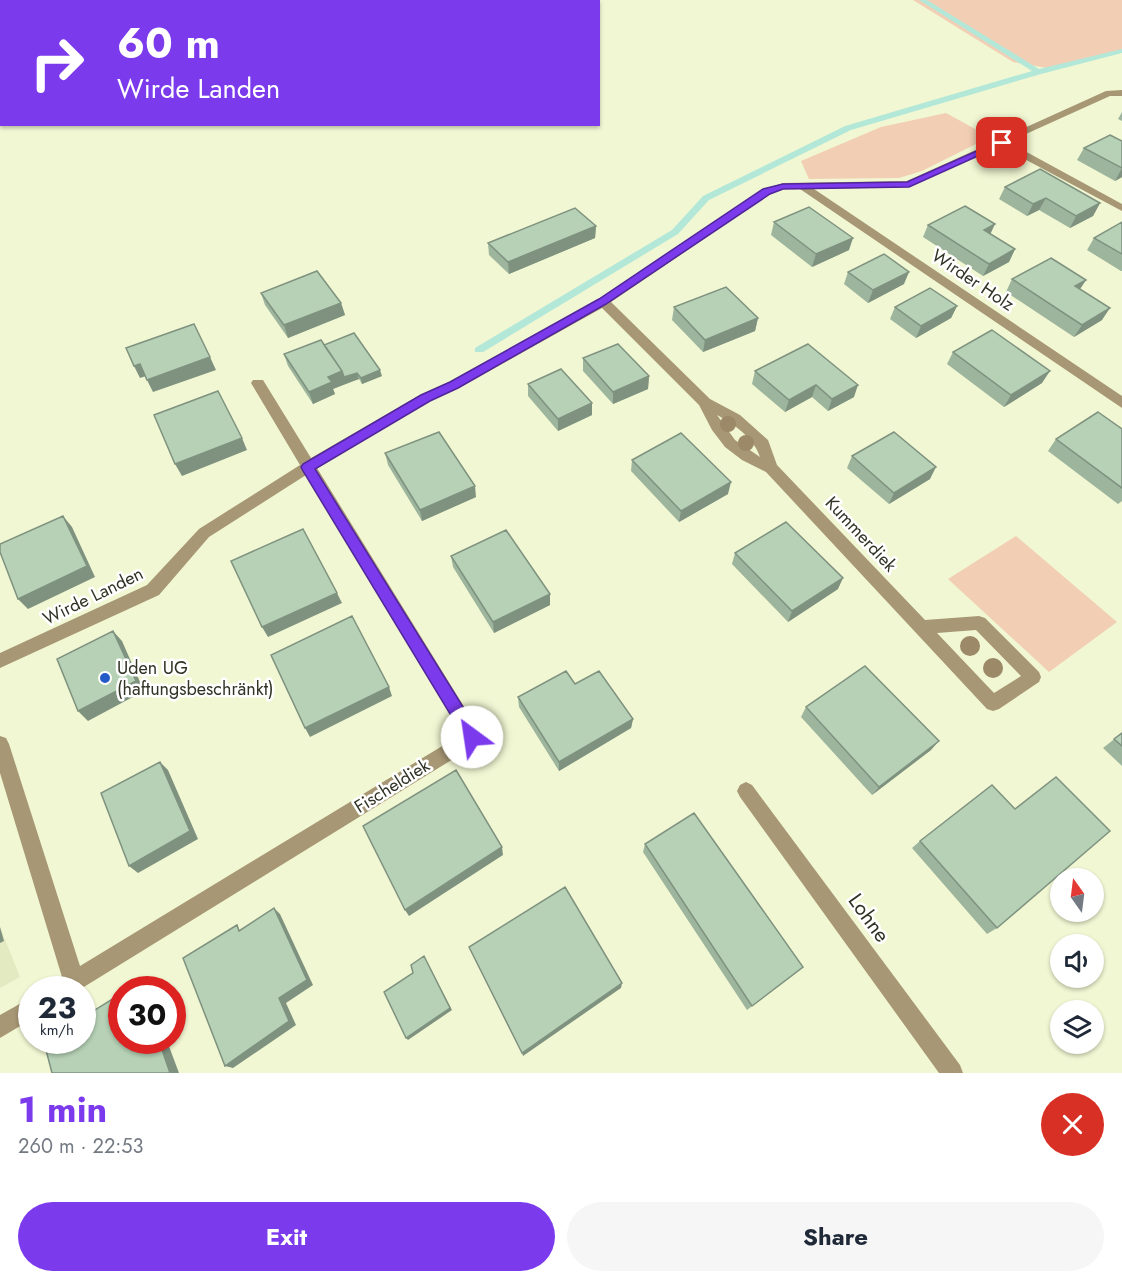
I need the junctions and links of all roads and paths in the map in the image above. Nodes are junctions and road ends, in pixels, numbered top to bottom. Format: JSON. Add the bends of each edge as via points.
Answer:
{"nodes":[{"id":1,"x":1122,"y":93,"type":"edge"},
{"id":2,"x":1002,"y":143,"type":"junction"},
{"id":3,"x":803,"y":186,"type":"junction"},
{"id":4,"x":1122,"y":208,"type":"edge"},
{"id":5,"x":603,"y":302,"type":"junction"},
{"id":6,"x":258,"y":383,"type":"dead end"},
{"id":7,"x":705,"y":402,"type":"junction"},
{"id":8,"x":1122,"y":403,"type":"edge"},
{"id":9,"x":308,"y":467,"type":"junction"},
{"id":10,"x":771,"y":468,"type":"junction"},
{"id":11,"x":922,"y":627,"type":"junction"},
{"id":12,"x":0,"y":661,"type":"edge"},
{"id":13,"x":0,"y":744,"type":"edge"},
{"id":14,"x":746,"y":791,"type":"dead end"},
{"id":15,"x":64,"y":976,"type":"edge"},
{"id":16,"x":83,"y":976,"type":"edge"},
{"id":17,"x":18,"y":1016,"type":"edge"},
{"id":18,"x":0,"y":1027,"type":"edge"},
{"id":19,"x":952,"y":1073,"type":"edge"}],
"edges":[{"from":1,"to":2,"type":"street","name":"Wirde Landen","via":[[1109,93]]},
{"from":2,"to":3,"type":"street","name":"Wirde Landen","via":[[909,184]]},
{"from":2,"to":4,"type":"street"},
{"from":3,"to":5,"type":"street","name":"Wirde Landen","via":[[783,186],[766,192]]},
{"from":3,"to":8,"type":"street","name":"Wirder Holz"},
{"from":5,"to":7,"type":"street","name":"Kummerdiek"},
{"from":5,"to":9,"type":"street","name":"Wirde Landen","via":[[425,398]]},
{"from":6,"to":9,"type":"street"},
{"from":7,"to":10,"type":"street","name":"Kummerdiek","via":[[735,418],[763,444]]},
{"from":7,"to":10,"type":"street","name":"Kummerdiek","via":[[715,427],[742,455]]},
{"from":9,"to":12,"type":"street","name":"Wirde Landen","via":[[204,533],[153,590]]},
{"from":9,"to":16,"type":"street","name":"Fischeldiek","via":[[472,737]]},
{"from":10,"to":11,"type":"street","name":"Kummerdiek"},
{"from":11,"to":11,"type":"street","name":"Kummerdiek","via":[[993,703],[1033,677],[979,623]]},
{"from":13,"to":15,"type":"street","name":"Fischeldiek"},
{"from":14,"to":19,"type":"street","name":"Lohne"},
{"from":17,"to":18,"type":"street"}]}
